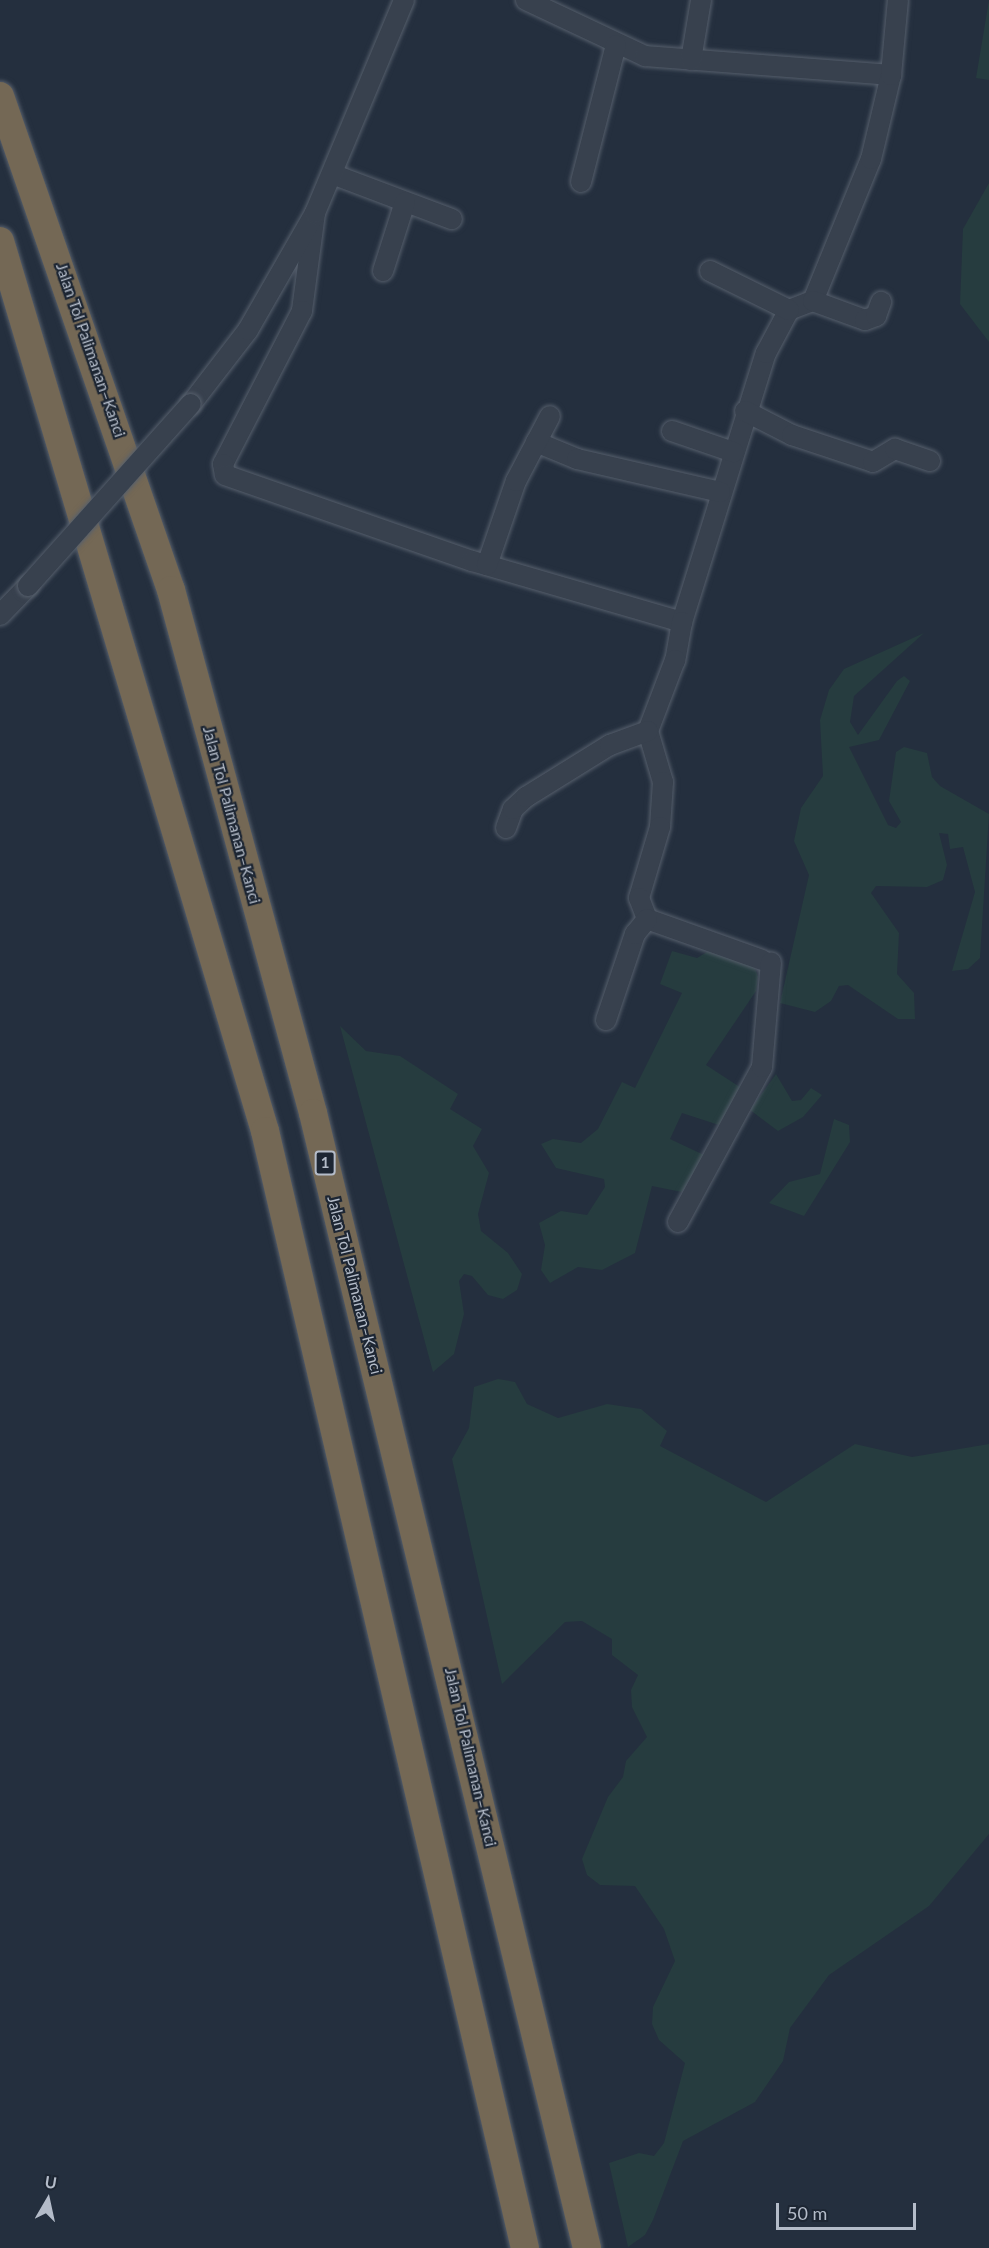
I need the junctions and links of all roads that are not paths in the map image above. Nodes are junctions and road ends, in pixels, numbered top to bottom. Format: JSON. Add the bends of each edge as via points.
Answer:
{"nodes":[{"id":1,"x":404,"y":0,"type":"edge"},
{"id":2,"x":526,"y":0,"type":"edge"},
{"id":3,"x":701,"y":0,"type":"edge"},
{"id":4,"x":898,"y":0,"type":"edge"},
{"id":5,"x":616,"y":45,"type":"junction"},
{"id":6,"x":691,"y":60,"type":"junction"},
{"id":7,"x":891,"y":75,"type":"junction"},
{"id":8,"x":0,"y":96,"type":"edge"},
{"id":9,"x":333,"y":174,"type":"junction"},
{"id":10,"x":581,"y":182,"type":"dead end"},
{"id":11,"x":405,"y":202,"type":"junction"},
{"id":12,"x":315,"y":213,"type":"junction"},
{"id":13,"x":452,"y":219,"type":"dead end"},
{"id":14,"x":0,"y":241,"type":"edge"},
{"id":15,"x":383,"y":271,"type":"dead end"},
{"id":16,"x":710,"y":271,"type":"dead end"},
{"id":17,"x":813,"y":301,"type":"junction"},
{"id":18,"x":881,"y":302,"type":"dead end"},
{"id":19,"x":789,"y":310,"type":"junction"},
{"id":20,"x":745,"y":411,"type":"junction"},
{"id":21,"x":550,"y":416,"type":"dead end"},
{"id":22,"x":672,"y":431,"type":"dead end"},
{"id":23,"x":536,"y":442,"type":"junction"},
{"id":24,"x":733,"y":452,"type":"junction"},
{"id":25,"x":930,"y":461,"type":"dead end"},
{"id":26,"x":720,"y":492,"type":"junction"},
{"id":27,"x":487,"y":565,"type":"junction"},
{"id":28,"x":0,"y":615,"type":"edge"},
{"id":29,"x":682,"y":622,"type":"junction"},
{"id":30,"x":648,"y":731,"type":"junction"},
{"id":31,"x":506,"y":828,"type":"dead end"},
{"id":32,"x":646,"y":919,"type":"junction"},
{"id":33,"x":606,"y":1020,"type":"dead end"},
{"id":34,"x":678,"y":1222,"type":"dead end"},
{"id":35,"x":525,"y":2248,"type":"edge"},
{"id":36,"x":588,"y":2248,"type":"edge"}],
"edges":[{"from":1,"to":9,"type":"street"},
{"from":2,"to":5,"type":"street"},
{"from":3,"to":6,"type":"street"},
{"from":4,"to":7,"type":"street"},
{"from":5,"to":6,"type":"street","via":[[645,56]]},
{"from":5,"to":10,"type":"street"},
{"from":6,"to":7,"type":"street"},
{"from":7,"to":17,"type":"street","via":[[871,159]]},
{"from":8,"to":36,"type":"highway","name":"Jalan Tol Palimanan–Kanci","number":"1","via":[[171,590],[315,1124]]},
{"from":9,"to":11,"type":"street"},
{"from":9,"to":12,"type":"street"},
{"from":11,"to":13,"type":"street"},
{"from":11,"to":15,"type":"street"},
{"from":12,"to":27,"type":"street","via":[[302,311],[223,472]]},
{"from":12,"to":28,"type":"street","bridge":true,"via":[[248,330],[191,404]]},
{"from":14,"to":35,"type":"highway","via":[[265,1131]]},
{"from":16,"to":19,"type":"street"},
{"from":17,"to":18,"type":"street","via":[[865,320],[876,316]]},
{"from":17,"to":19,"type":"street"},
{"from":19,"to":20,"type":"street"},
{"from":20,"to":24,"type":"street"},
{"from":20,"to":25,"type":"street","via":[[792,435],[873,462],[895,449]]},
{"from":21,"to":23,"type":"street"},
{"from":22,"to":24,"type":"street"},
{"from":23,"to":26,"type":"street","via":[[577,459]]},
{"from":23,"to":27,"type":"street","via":[[516,481]]},
{"from":24,"to":26,"type":"street"},
{"from":26,"to":29,"type":"street"},
{"from":27,"to":29,"type":"street"},
{"from":29,"to":30,"type":"street","via":[[675,660]]},
{"from":30,"to":31,"type":"street","via":[[610,745],[526,797],[513,809]]},
{"from":30,"to":32,"type":"street","via":[[663,782],[660,827],[639,898]]},
{"from":32,"to":33,"type":"street","via":[[635,934]]},
{"from":32,"to":34,"type":"street","via":[[767,961],[762,1067]]}]}
